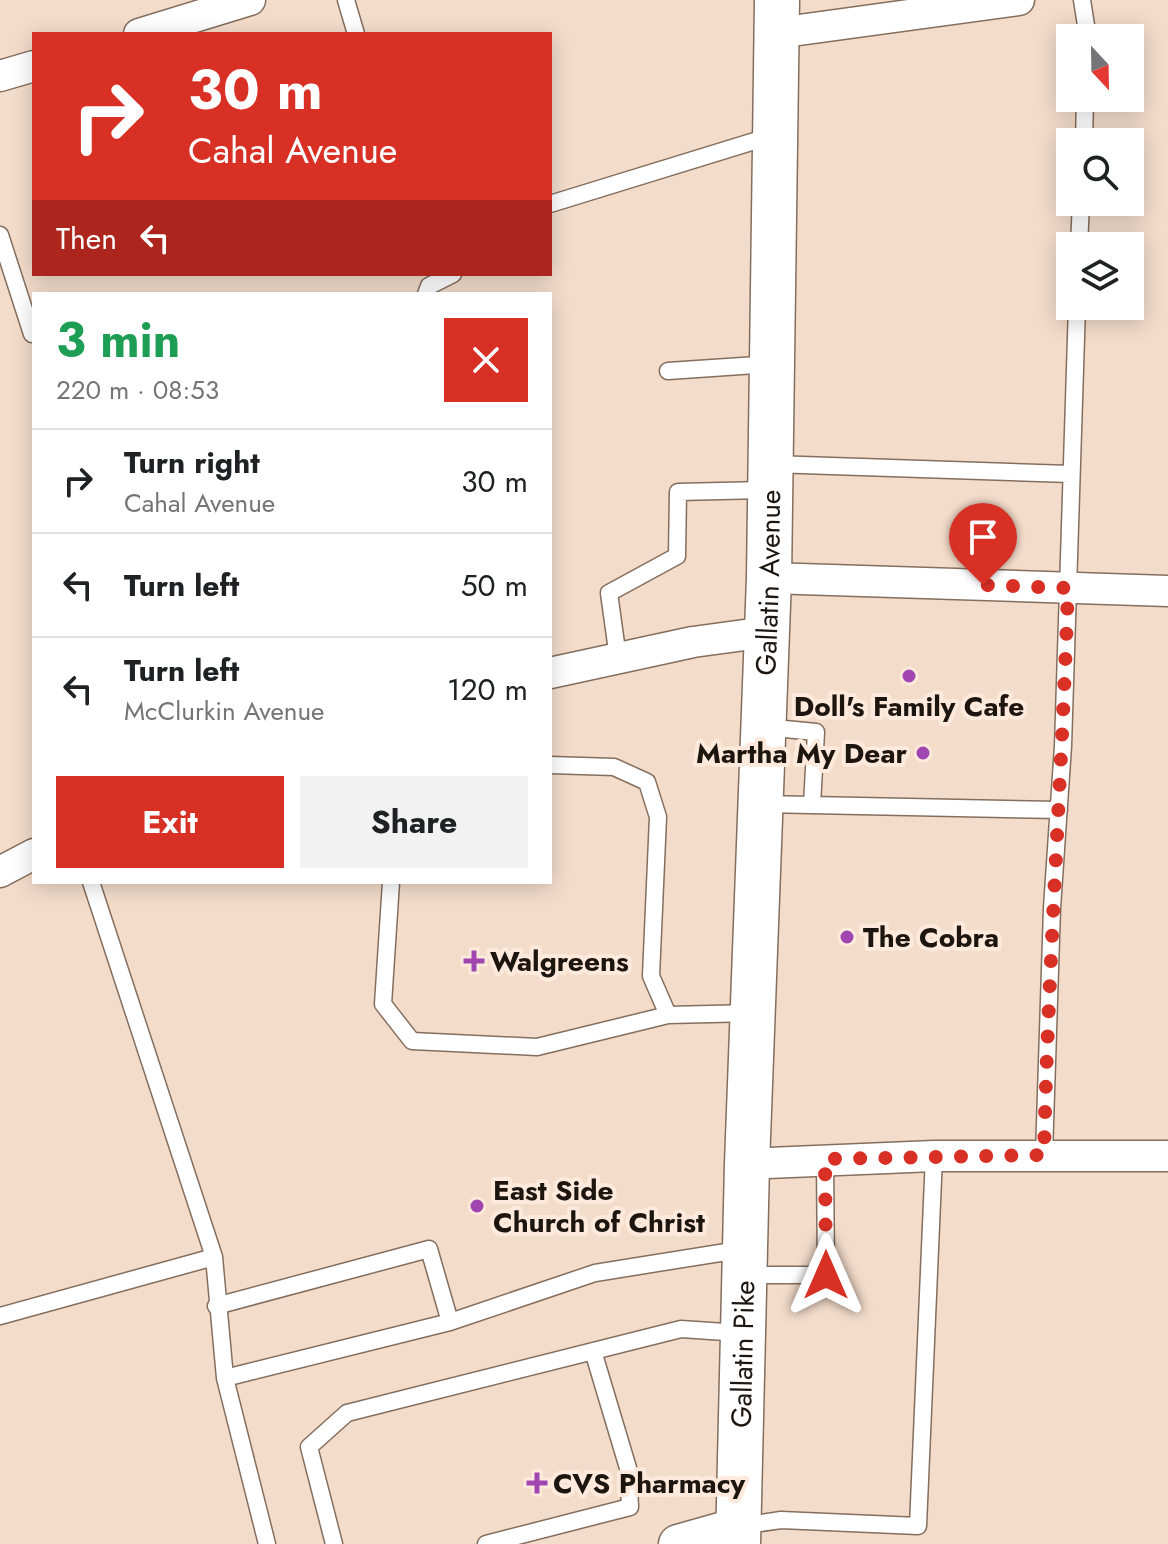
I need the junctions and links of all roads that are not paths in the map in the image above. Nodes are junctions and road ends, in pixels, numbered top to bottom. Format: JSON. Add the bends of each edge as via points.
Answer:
{"nodes":[{"id":1,"x":250,"y":0,"type":"edge"},
{"id":2,"x":346,"y":0,"type":"edge"},
{"id":3,"x":1019,"y":0,"type":"edge"},
{"id":4,"x":1082,"y":0,"type":"edge"},
{"id":5,"x":777,"y":17,"type":"edge"},
{"id":6,"x":1086,"y":24,"type":"edge"},
{"id":7,"x":146,"y":32,"type":"edge"},
{"id":8,"x":355,"y":32,"type":"edge"},
{"id":9,"x":32,"y":67,"type":"edge"},
{"id":10,"x":0,"y":76,"type":"edge"},
{"id":11,"x":774,"y":135,"type":"junction"},
{"id":12,"x":552,"y":203,"type":"edge"},
{"id":13,"x":0,"y":235,"type":"edge"},
{"id":14,"x":449,"y":276,"type":"edge"},
{"id":15,"x":427,"y":292,"type":"edge"},
{"id":16,"x":1076,"y":320,"type":"edge"},
{"id":17,"x":32,"y":334,"type":"dead end"},
{"id":18,"x":772,"y":364,"type":"junction"},
{"id":19,"x":668,"y":371,"type":"dead end"},
{"id":20,"x":1070,"y":474,"type":"junction"},
{"id":21,"x":770,"y":477,"type":"junction"},
{"id":22,"x":769,"y":578,"type":"junction"},
{"id":23,"x":1068,"y":588,"type":"junction"},
{"id":24,"x":1168,"y":591,"type":"edge"},
{"id":25,"x":766,"y":632,"type":"junction"},
{"id":26,"x":618,"y":658,"type":"junction"},
{"id":27,"x":552,"y":673,"type":"edge"},
{"id":28,"x":763,"y":727,"type":"junction"},
{"id":29,"x":552,"y":765,"type":"edge"},
{"id":30,"x":760,"y":804,"type":"junction"},
{"id":31,"x":812,"y":805,"type":"junction"},
{"id":32,"x":1059,"y":810,"type":"junction"},
{"id":33,"x":32,"y":855,"type":"edge"},
{"id":34,"x":0,"y":872,"type":"edge"},
{"id":35,"x":92,"y":884,"type":"edge"},
{"id":36,"x":391,"y":884,"type":"edge"},
{"id":37,"x":754,"y":1013,"type":"junction"},
{"id":38,"x":668,"y":1015,"type":"junction"},
{"id":39,"x":1044,"y":1155,"type":"junction"},
{"id":40,"x":934,"y":1156,"type":"junction"},
{"id":41,"x":1168,"y":1156,"type":"edge"},
{"id":42,"x":825,"y":1159,"type":"junction"},
{"id":43,"x":747,"y":1164,"type":"junction"},
{"id":44,"x":214,"y":1257,"type":"junction"},
{"id":45,"x":746,"y":1261,"type":"junction"},
{"id":46,"x":216,"y":1306,"type":"junction"},
{"id":47,"x":0,"y":1316,"type":"edge"},
{"id":48,"x":450,"y":1322,"type":"junction"},
{"id":49,"x":744,"y":1333,"type":"junction"},
{"id":50,"x":593,"y":1351,"type":"junction"},
{"id":51,"x":225,"y":1378,"type":"junction"},
{"id":52,"x":738,"y":1535,"type":"edge"},
{"id":53,"x":267,"y":1544,"type":"edge"},
{"id":54,"x":334,"y":1544,"type":"edge"},
{"id":55,"x":486,"y":1544,"type":"edge"},
{"id":56,"x":678,"y":1544,"type":"edge"}],
"edges":[{"from":1,"to":7,"type":"street"},
{"from":2,"to":8,"type":"lane"},
{"from":3,"to":5,"type":"street"},
{"from":4,"to":6,"type":"lane"},
{"from":5,"to":11,"type":"main road","name":"Gallatin Avenue"},
{"from":9,"to":10,"type":"street"},
{"from":11,"to":12,"type":"lane"},
{"from":11,"to":18,"type":"main road","name":"Gallatin Avenue"},
{"from":13,"to":17,"type":"lane"},
{"from":14,"to":15,"type":"lane"},
{"from":16,"to":20,"type":"lane"},
{"from":18,"to":19,"type":"lane"},
{"from":18,"to":21,"type":"main road","name":"Gallatin Avenue"},
{"from":20,"to":21,"type":"lane"},
{"from":20,"to":23,"type":"lane"},
{"from":21,"to":22,"type":"main road","name":"Gallatin Avenue"},
{"from":21,"to":26,"type":"lane","via":[[678,492],[677,556],[609,593]]},
{"from":22,"to":23,"type":"street"},
{"from":22,"to":25,"type":"main road","name":"Gallatin Avenue"},
{"from":23,"to":24,"type":"street"},
{"from":23,"to":32,"type":"lane"},
{"from":25,"to":26,"type":"street"},
{"from":25,"to":28,"type":"main road","name":"Gallatin Avenue"},
{"from":26,"to":27,"type":"street"},
{"from":28,"to":30,"type":"main road","name":"Gallatin Avenue"},
{"from":28,"to":31,"type":"lane","via":[[816,732]]},
{"from":29,"to":38,"type":"lane","via":[[614,767],[647,782],[658,817],[651,976]]},
{"from":30,"to":31,"type":"lane"},
{"from":30,"to":37,"type":"main road","name":"Gallatin Avenue"},
{"from":31,"to":32,"type":"lane"},
{"from":32,"to":39,"type":"lane"},
{"from":33,"to":34,"type":"street"},
{"from":35,"to":44,"type":"lane"},
{"from":36,"to":38,"type":"lane","via":[[383,1004],[412,1041],[537,1047]]},
{"from":37,"to":38,"type":"lane"},
{"from":37,"to":43,"type":"main road","name":"Gallatin Avenue"},
{"from":39,"to":40,"type":"street"},
{"from":39,"to":41,"type":"street"},
{"from":40,"to":42,"type":"street"},
{"from":40,"to":52,"type":"lane","via":[[918,1526],[781,1520]]},
{"from":42,"to":43,"type":"street"},
{"from":42,"to":45,"type":"lane","via":[[826,1275]]},
{"from":43,"to":45,"type":"main road","name":"Gallatin Pike"},
{"from":44,"to":46,"type":"lane"},
{"from":44,"to":47,"type":"lane"},
{"from":45,"to":48,"type":"lane","via":[[595,1273]]},
{"from":45,"to":49,"type":"main road","name":"Gallatin Pike"},
{"from":46,"to":48,"type":"lane","via":[[429,1249]]},
{"from":46,"to":51,"type":"lane"},
{"from":48,"to":51,"type":"lane"},
{"from":49,"to":50,"type":"lane","via":[[681,1329]]},
{"from":49,"to":52,"type":"main road","name":"Gallatin Pike"},
{"from":50,"to":54,"type":"lane","via":[[347,1413],[309,1447]]},
{"from":50,"to":55,"type":"lane","via":[[628,1468],[630,1507]]},
{"from":51,"to":53,"type":"lane"},
{"from":52,"to":56,"type":"street"}]}
